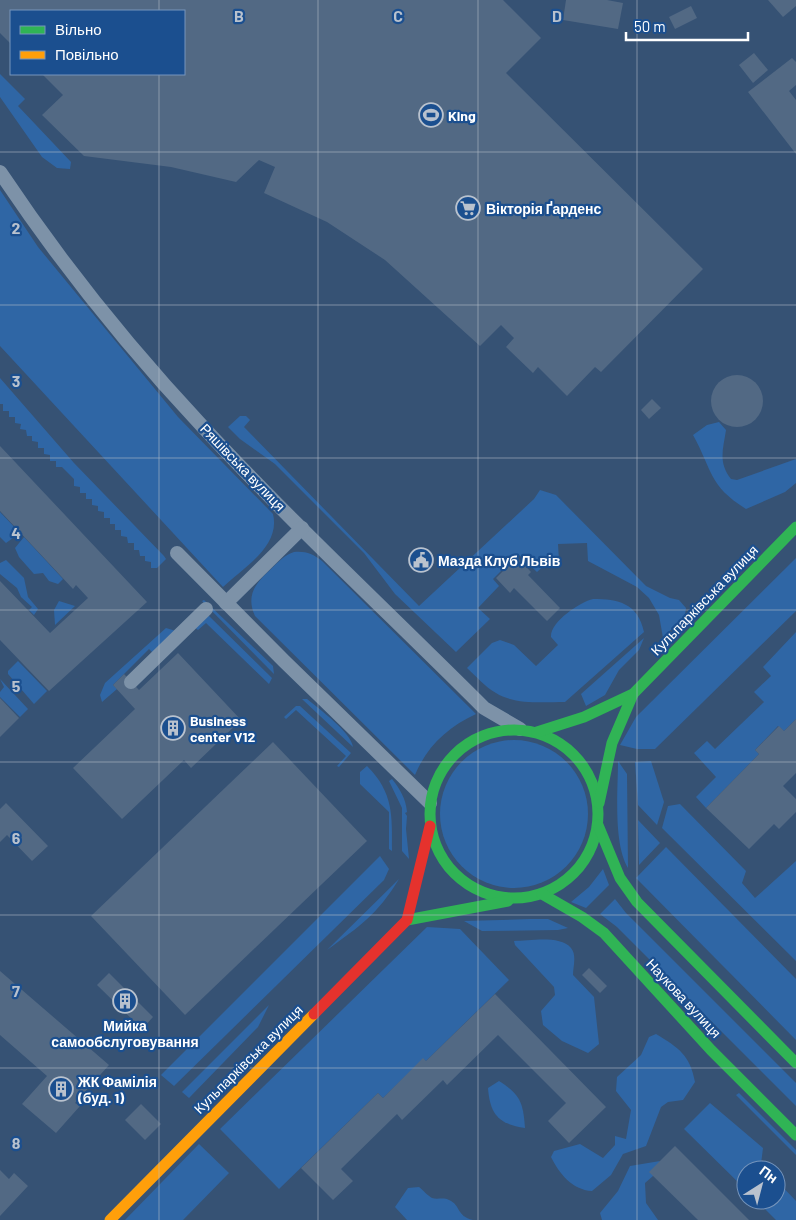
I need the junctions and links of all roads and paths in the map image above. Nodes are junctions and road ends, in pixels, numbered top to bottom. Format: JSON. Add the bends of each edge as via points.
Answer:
{"nodes":[{"id":1,"x":0,"y":172,"type":"edge"},
{"id":2,"x":796,"y":527,"type":"edge"},
{"id":3,"x":302,"y":528,"type":"junction"},
{"id":4,"x":176,"y":553,"type":"dead end"},
{"id":5,"x":226,"y":603,"type":"junction"},
{"id":6,"x":206,"y":609,"type":"dead end"},
{"id":7,"x":131,"y":682,"type":"dead end"},
{"id":8,"x":633,"y":694,"type":"junction"},
{"id":9,"x":520,"y":729,"type":"junction"},
{"id":10,"x":537,"y":732,"type":"junction"},
{"id":11,"x":430,"y":803,"type":"junction"},
{"id":12,"x":598,"y":807,"type":"junction"},
{"id":13,"x":430,"y":825,"type":"junction"},
{"id":14,"x":598,"y":826,"type":"junction"},
{"id":15,"x":542,"y":894,"type":"junction"},
{"id":16,"x":523,"y":898,"type":"junction"},
{"id":17,"x":407,"y":920,"type":"junction"},
{"id":18,"x":796,"y":1063,"type":"edge"},
{"id":19,"x":796,"y":1134,"type":"edge"},
{"id":20,"x":110,"y":1220,"type":"edge"}],
"edges":[{"from":1,"to":3,"type":"street","name":"Ряшівська вулиця","via":[[64,261],[133,348],[203,427]]},
{"from":2,"to":8,"type":"main road","name":"Кульпарківська вулиця"},
{"from":3,"to":5,"type":"street"},
{"from":3,"to":9,"type":"street","name":"Ряшівська вулиця","via":[[484,708]]},
{"from":4,"to":5,"type":"street"},
{"from":5,"to":11,"type":"street"},
{"from":6,"to":7,"type":"street"},
{"from":8,"to":10,"type":"main road","name":"Кульпарківська вулиця","via":[[584,717]]},
{"from":8,"to":12,"type":"main road","name":"Кульпарківська вулиця","via":[[612,743]]},
{"from":9,"to":10,"type":"main road"},
{"from":9,"to":11,"type":"main road","via":[[478,737],[460,748],[442,770]]},
{"from":10,"to":12,"type":"main road","via":[[567,748],[579,760],[595,790]]},
{"from":11,"to":13,"type":"main road"},
{"from":12,"to":14,"type":"main road"},
{"from":13,"to":16,"type":"main road","via":[[437,850],[452,872],[472,888],[497,897]]},
{"from":13,"to":17,"type":"main road"},
{"from":14,"to":15,"type":"main road","via":[[594,844],[573,875]]},
{"from":14,"to":18,"type":"main road","via":[[620,878],[637,902]]},
{"from":15,"to":16,"type":"main road"},
{"from":15,"to":19,"type":"main road","name":"Наукова вулиця","via":[[604,933],[711,1050]]},
{"from":16,"to":17,"type":"main road"},
{"from":17,"to":20,"type":"main road","name":"Кульпарківська вулиця"}]}
